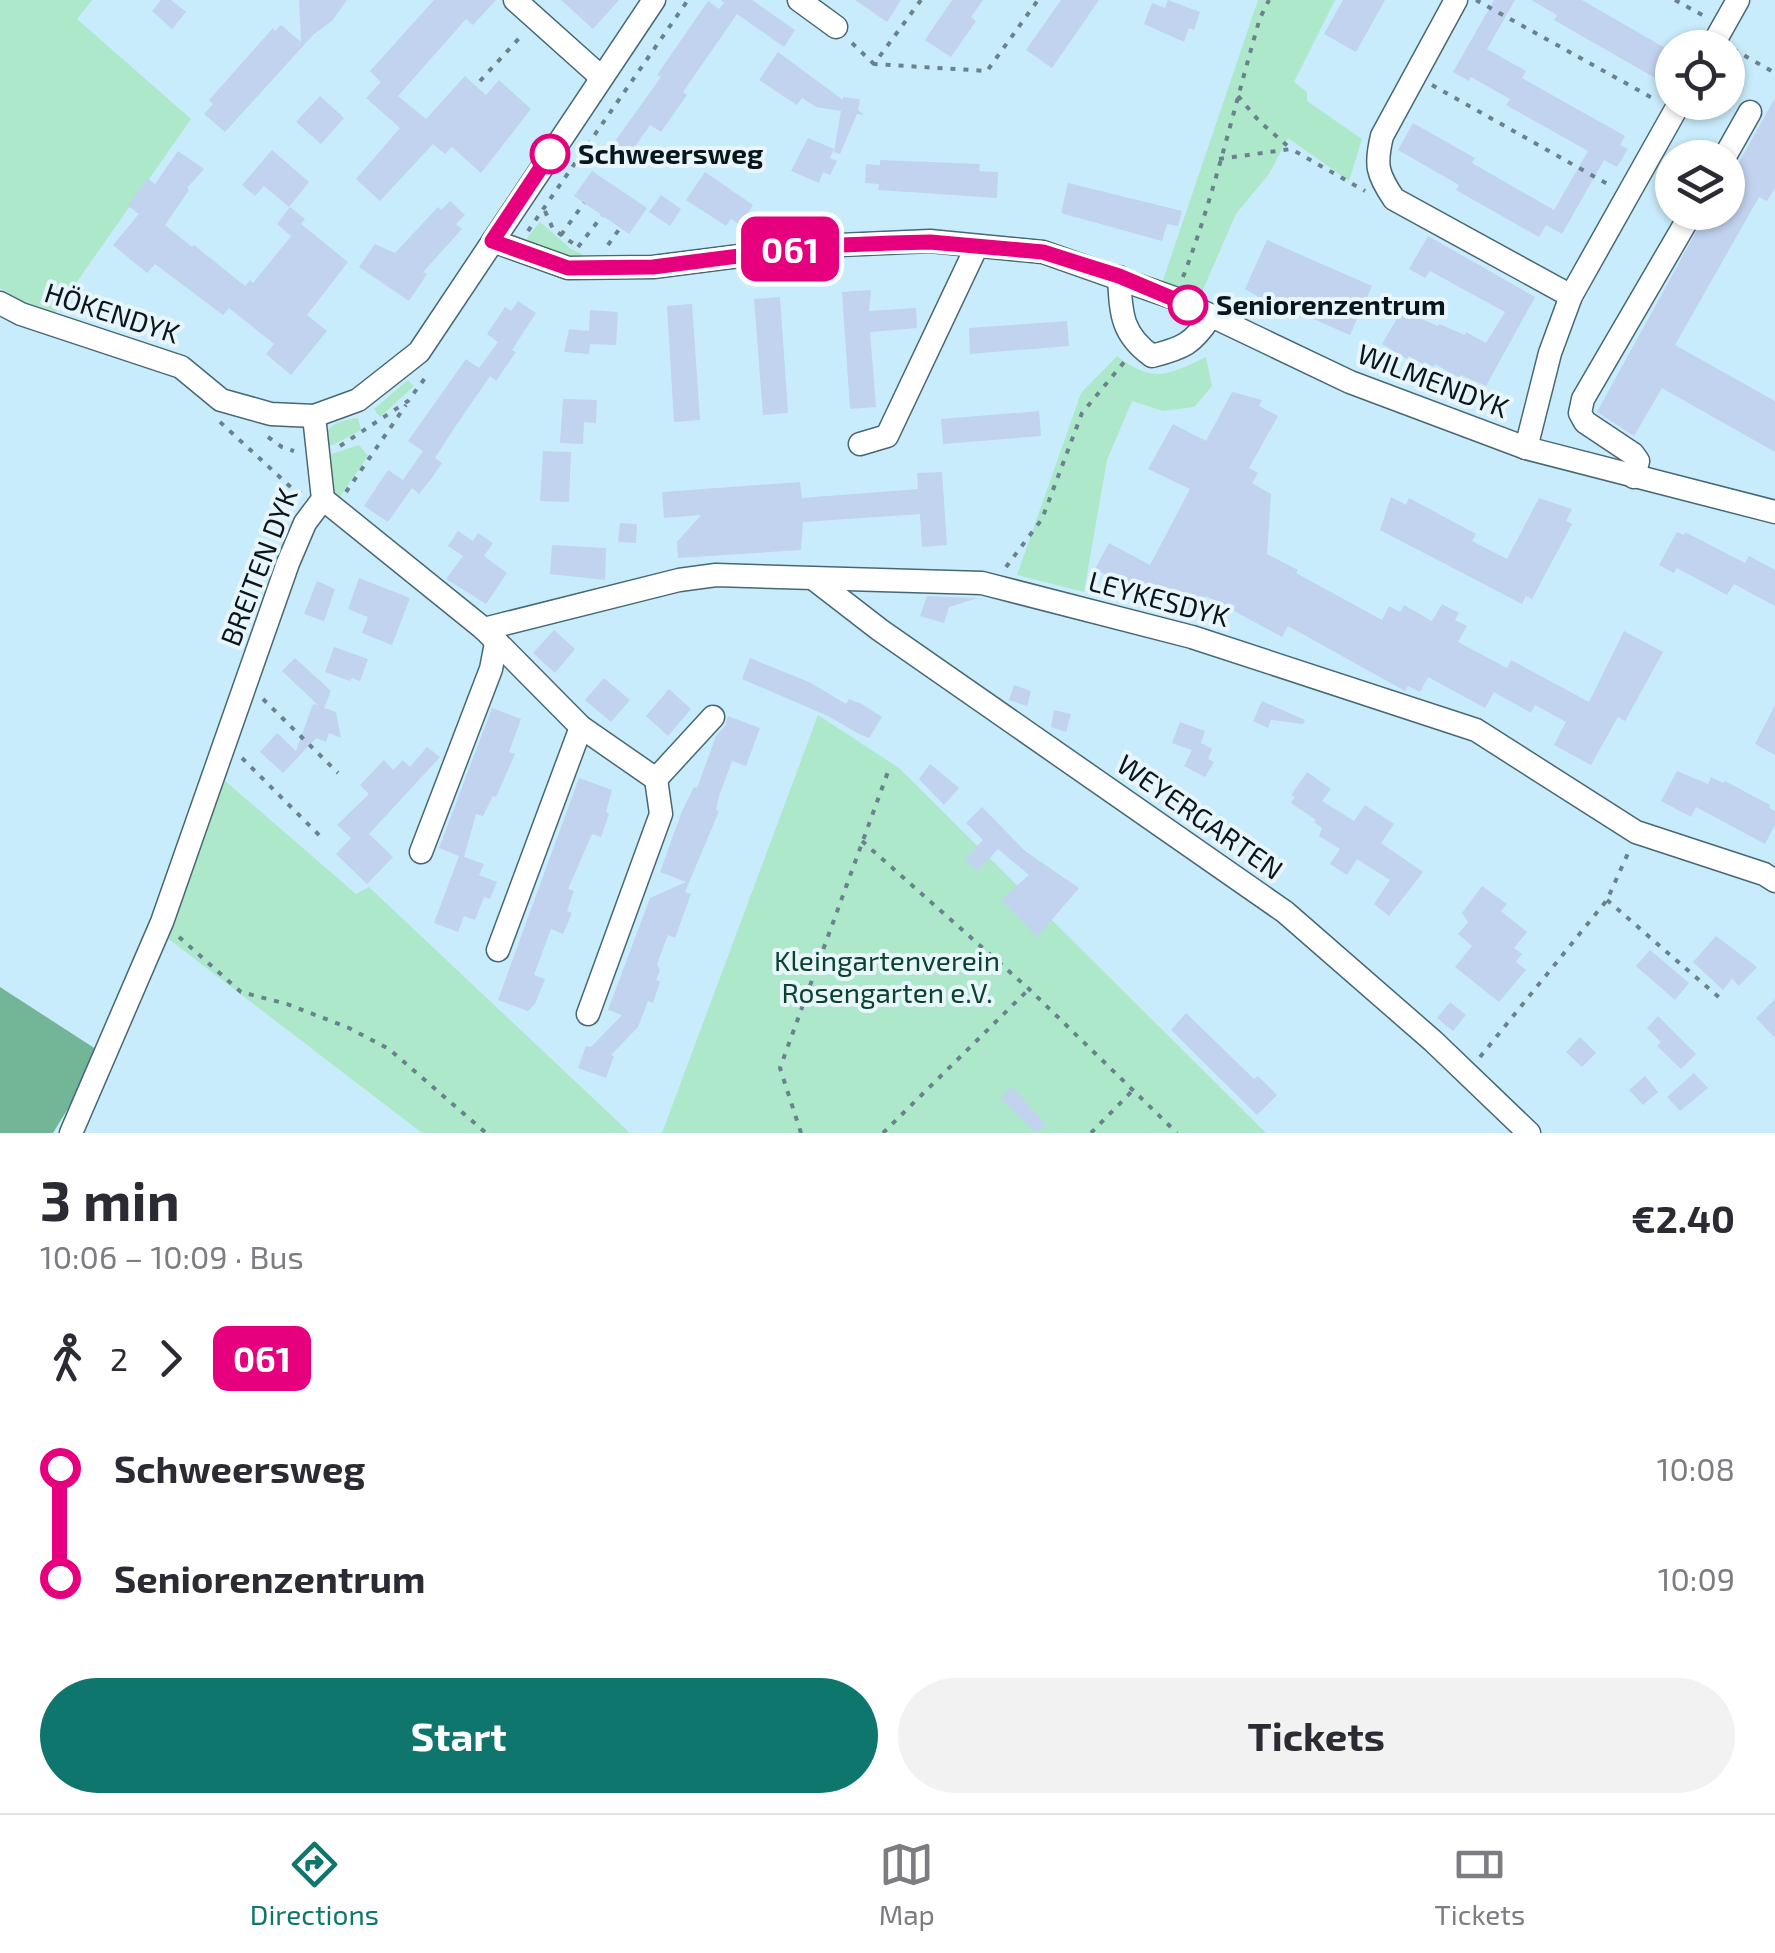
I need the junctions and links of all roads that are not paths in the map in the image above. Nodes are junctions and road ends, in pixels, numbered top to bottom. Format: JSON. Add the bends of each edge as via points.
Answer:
{"nodes":[{"id":1,"x":515,"y":0,"type":"edge"},
{"id":2,"x":654,"y":0,"type":"edge"},
{"id":3,"x":799,"y":0,"type":"edge"},
{"id":4,"x":1456,"y":0,"type":"edge"},
{"id":5,"x":1738,"y":0,"type":"edge"},
{"id":6,"x":836,"y":27,"type":"road end"},
{"id":7,"x":1721,"y":30,"type":"edge"},
{"id":8,"x":601,"y":77,"type":"junction"},
{"id":9,"x":1750,"y":112,"type":"dead end"},
{"id":10,"x":1671,"y":120,"type":"edge"},
{"id":11,"x":1734,"y":140,"type":"edge"},
{"id":12,"x":1682,"y":230,"type":"edge"},
{"id":13,"x":492,"y":241,"type":"junction"},
{"id":14,"x":978,"y":246,"type":"junction"},
{"id":15,"x":1119,"y":276,"type":"junction"},
{"id":16,"x":1570,"y":296,"type":"junction"},
{"id":17,"x":0,"y":303,"type":"edge"},
{"id":18,"x":1210,"y":317,"type":"junction"},
{"id":19,"x":314,"y":416,"type":"junction"},
{"id":20,"x":860,"y":444,"type":"dead end"},
{"id":21,"x":1526,"y":448,"type":"junction"},
{"id":22,"x":1634,"y":477,"type":"junction"},
{"id":23,"x":329,"y":504,"type":"junction"},
{"id":24,"x":1775,"y":512,"type":"edge"},
{"id":25,"x":814,"y":579,"type":"junction"},
{"id":26,"x":490,"y":636,"type":"junction"},
{"id":27,"x":713,"y":717,"type":"dead end"},
{"id":28,"x":581,"y":727,"type":"junction"},
{"id":29,"x":656,"y":779,"type":"junction"},
{"id":30,"x":421,"y":852,"type":"dead end"},
{"id":31,"x":1775,"y":882,"type":"edge"},
{"id":32,"x":498,"y":950,"type":"dead end"},
{"id":33,"x":588,"y":1014,"type":"dead end"},
{"id":34,"x":71,"y":1133,"type":"edge"},
{"id":35,"x":1529,"y":1133,"type":"edge"}],
"edges":[{"from":1,"to":8,"type":"street"},
{"from":2,"to":8,"type":"street"},
{"from":3,"to":6,"type":"street"},
{"from":4,"to":16,"type":"street","via":[[1382,136],[1376,160],[1381,180],[1394,199]]},
{"from":5,"to":7,"type":"street"},
{"from":8,"to":13,"type":"street"},
{"from":9,"to":11,"type":"street"},
{"from":10,"to":16,"type":"street"},
{"from":12,"to":22,"type":"street","via":[[1580,413],[1633,454]]},
{"from":13,"to":14,"type":"street","name":"WILMENDYK","via":[[568,268],[653,267],[817,246]]},
{"from":13,"to":19,"type":"street","via":[[419,352],[358,400]]},
{"from":14,"to":15,"type":"street","name":"WILMENDYK","via":[[1043,252]]},
{"from":14,"to":20,"type":"street","via":[[887,436]]},
{"from":15,"to":18,"type":"street","name":"WILMENDYK"},
{"from":15,"to":18,"type":"street","via":[[1123,320],[1134,344],[1152,356],[1196,339]]},
{"from":16,"to":21,"type":"street"},
{"from":17,"to":19,"type":"street","name":"HÖKENDYK","via":[[181,367],[222,400],[270,414]]},
{"from":18,"to":21,"type":"street","name":"WILMENDYK","via":[[1350,382]]},
{"from":19,"to":23,"type":"street","name":"BREITEN DYK"},
{"from":21,"to":22,"type":"street","name":"WILMENDYK"},
{"from":22,"to":24,"type":"street","name":"WILMENDYK"},
{"from":23,"to":26,"type":"street"},
{"from":23,"to":34,"type":"street","name":"BREITEN DYK","via":[[305,523],[288,563],[162,922]]},
{"from":25,"to":26,"type":"street","name":"LEYKESDYK","via":[[698,578]]},
{"from":25,"to":31,"type":"street","name":"LEYKESDYK","via":[[992,586],[1192,636],[1476,730],[1636,832]]},
{"from":25,"to":35,"type":"street","name":"WEYERGARTEN","via":[[1285,912]]},
{"from":26,"to":28,"type":"street"},
{"from":26,"to":30,"type":"street","via":[[491,669]]},
{"from":27,"to":29,"type":"street"},
{"from":28,"to":29,"type":"street"},
{"from":28,"to":32,"type":"street"},
{"from":29,"to":33,"type":"street","via":[[661,814]]}]}
